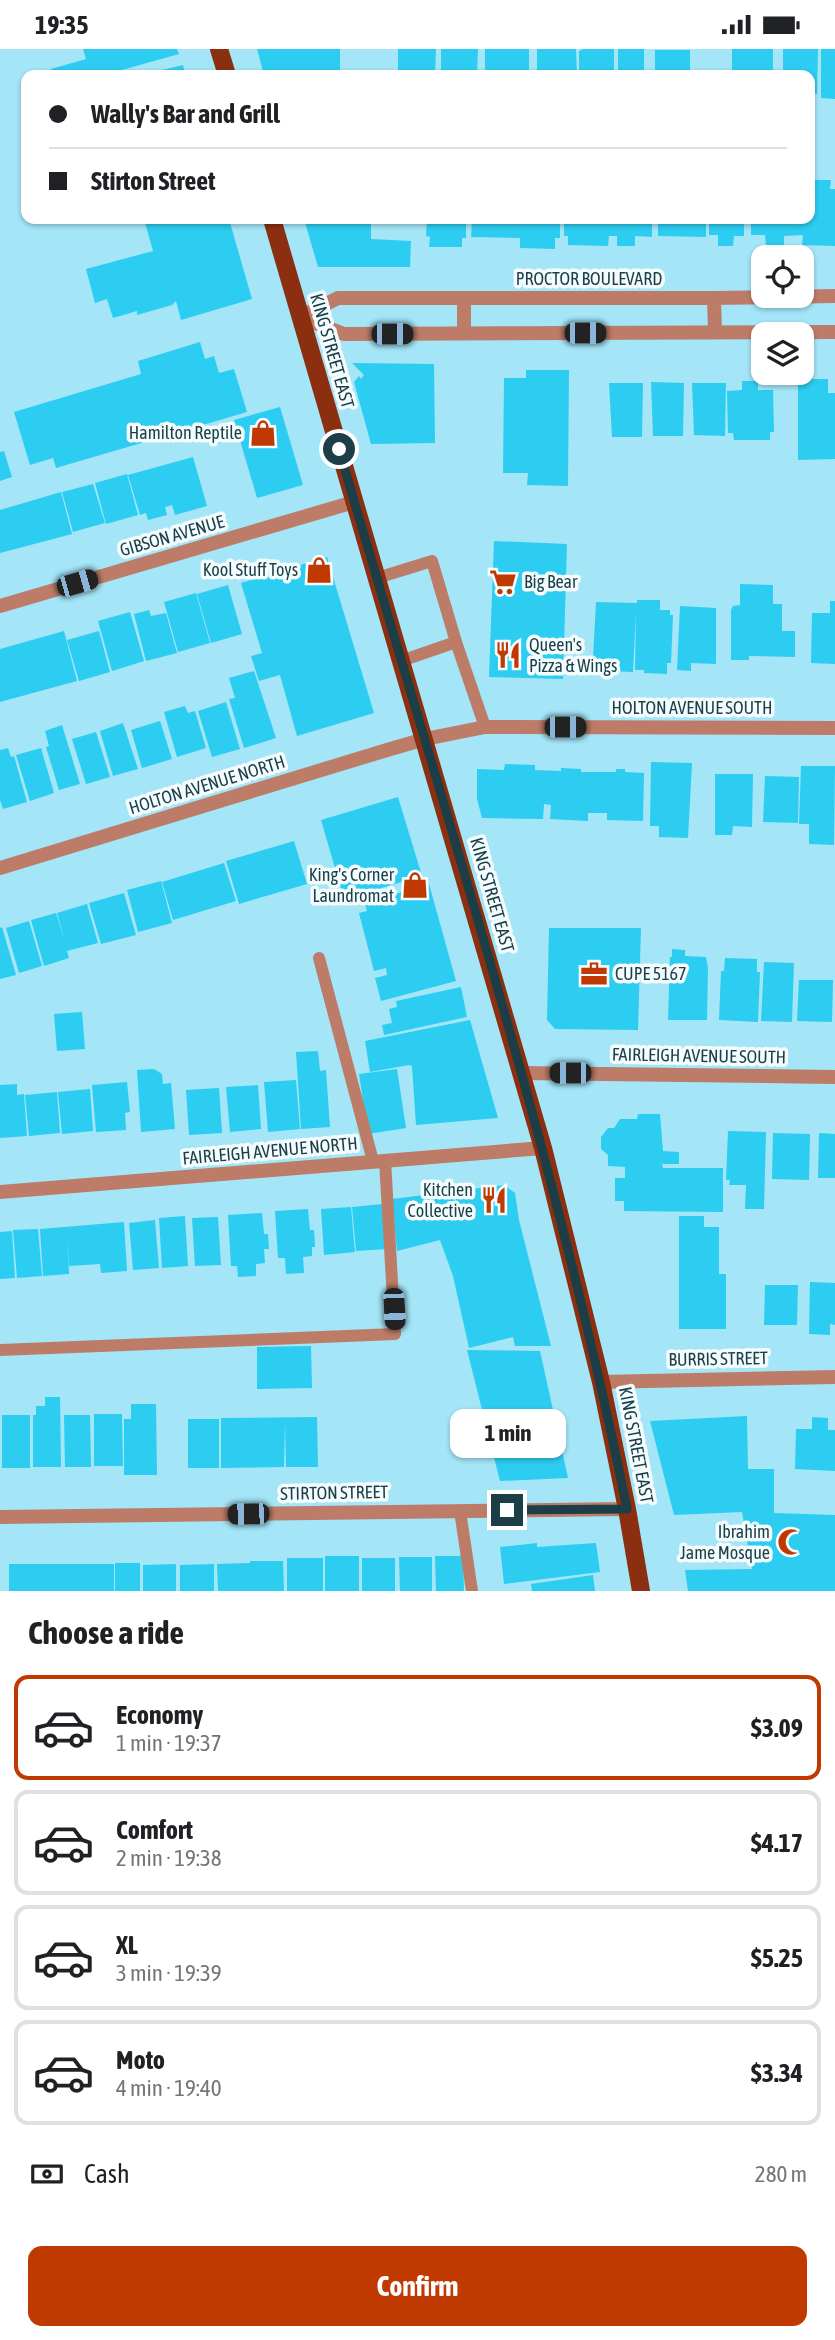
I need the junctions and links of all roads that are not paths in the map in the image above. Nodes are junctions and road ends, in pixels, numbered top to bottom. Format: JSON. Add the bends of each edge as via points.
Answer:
{"nodes":[{"id":1,"x":219,"y":49,"type":"edge"},
{"id":2,"x":225,"y":70,"type":"edge"},
{"id":3,"x":273,"y":224,"type":"edge"},
{"id":4,"x":835,"y":296,"type":"edge"},
{"id":5,"x":464,"y":298,"type":"junction"},
{"id":6,"x":714,"y":298,"type":"junction"},
{"id":7,"x":300,"y":317,"type":"junction"},
{"id":8,"x":715,"y":332,"type":"junction"},
{"id":9,"x":835,"y":332,"type":"edge"},
{"id":10,"x":464,"y":333,"type":"junction"},
{"id":11,"x":354,"y":502,"type":"junction"},
{"id":12,"x":377,"y":578,"type":"junction"},
{"id":13,"x":0,"y":605,"type":"edge"},
{"id":14,"x":456,"y":642,"type":"junction"},
{"id":15,"x":401,"y":661,"type":"junction"},
{"id":16,"x":485,"y":727,"type":"junction"},
{"id":17,"x":835,"y":728,"type":"edge"},
{"id":18,"x":425,"y":739,"type":"junction"},
{"id":19,"x":0,"y":868,"type":"edge"},
{"id":20,"x":319,"y":958,"type":"dead end"},
{"id":21,"x":521,"y":1073,"type":"junction"},
{"id":22,"x":835,"y":1077,"type":"edge"},
{"id":23,"x":543,"y":1148,"type":"junction"},
{"id":24,"x":379,"y":1161,"type":"junction"},
{"id":25,"x":0,"y":1192,"type":"edge"},
{"id":26,"x":0,"y":1350,"type":"edge"},
{"id":27,"x":835,"y":1377,"type":"edge"},
{"id":28,"x":601,"y":1382,"type":"junction"},
{"id":29,"x":627,"y":1509,"type":"junction"},
{"id":30,"x":460,"y":1511,"type":"junction"},
{"id":31,"x":0,"y":1517,"type":"edge"},
{"id":32,"x":472,"y":1591,"type":"edge"},
{"id":33,"x":641,"y":1591,"type":"edge"}],
"edges":[{"from":1,"to":2,"type":"main road"},
{"from":3,"to":7,"type":"main road","name":"KING STREET EAST"},
{"from":4,"to":6,"type":"street","name":"PROCTOR BOULEVARD"},
{"from":5,"to":6,"type":"street","name":"PROCTOR BOULEVARD"},
{"from":5,"to":7,"type":"street","name":"PROCTOR BOULEVARD","via":[[338,298]]},
{"from":5,"to":10,"type":"street"},
{"from":6,"to":8,"type":"street"},
{"from":7,"to":10,"type":"street","via":[[344,334]]},
{"from":7,"to":11,"type":"main road","name":"KING STREET EAST"},
{"from":8,"to":9,"type":"street"},
{"from":8,"to":10,"type":"street"},
{"from":11,"to":12,"type":"main road","name":"KING STREET EAST"},
{"from":11,"to":13,"type":"street","name":"GIBSON AVENUE"},
{"from":12,"to":14,"type":"lane","via":[[432,561]]},
{"from":12,"to":15,"type":"main road","name":"KING STREET EAST"},
{"from":14,"to":15,"type":"lane"},
{"from":14,"to":16,"type":"lane"},
{"from":15,"to":18,"type":"main road","name":"KING STREET EAST"},
{"from":16,"to":17,"type":"street","name":"HOLTON AVENUE SOUTH"},
{"from":16,"to":18,"type":"street","name":"HOLTON AVENUE SOUTH"},
{"from":18,"to":19,"type":"street","name":"HOLTON AVENUE NORTH"},
{"from":18,"to":21,"type":"main road","name":"KING STREET EAST"},
{"from":20,"to":24,"type":"lane"},
{"from":21,"to":22,"type":"street","name":"FAIRLEIGH AVENUE SOUTH"},
{"from":21,"to":23,"type":"main road","name":"KING STREET EAST"},
{"from":23,"to":24,"type":"street","name":"FAIRLEIGH AVENUE NORTH"},
{"from":23,"to":28,"type":"main road","name":"KING STREET EAST"},
{"from":24,"to":25,"type":"street","name":"FAIRLEIGH AVENUE NORTH"},
{"from":24,"to":26,"type":"lane","via":[[395,1334]]},
{"from":27,"to":28,"type":"street","name":"BURRIS STREET"},
{"from":28,"to":29,"type":"main road","name":"KING STREET EAST"},
{"from":29,"to":30,"type":"street","name":"STIRTON STREET"},
{"from":29,"to":33,"type":"main road","name":"KING STREET EAST"},
{"from":30,"to":31,"type":"street","name":"STIRTON STREET"},
{"from":30,"to":32,"type":"lane"}]}
